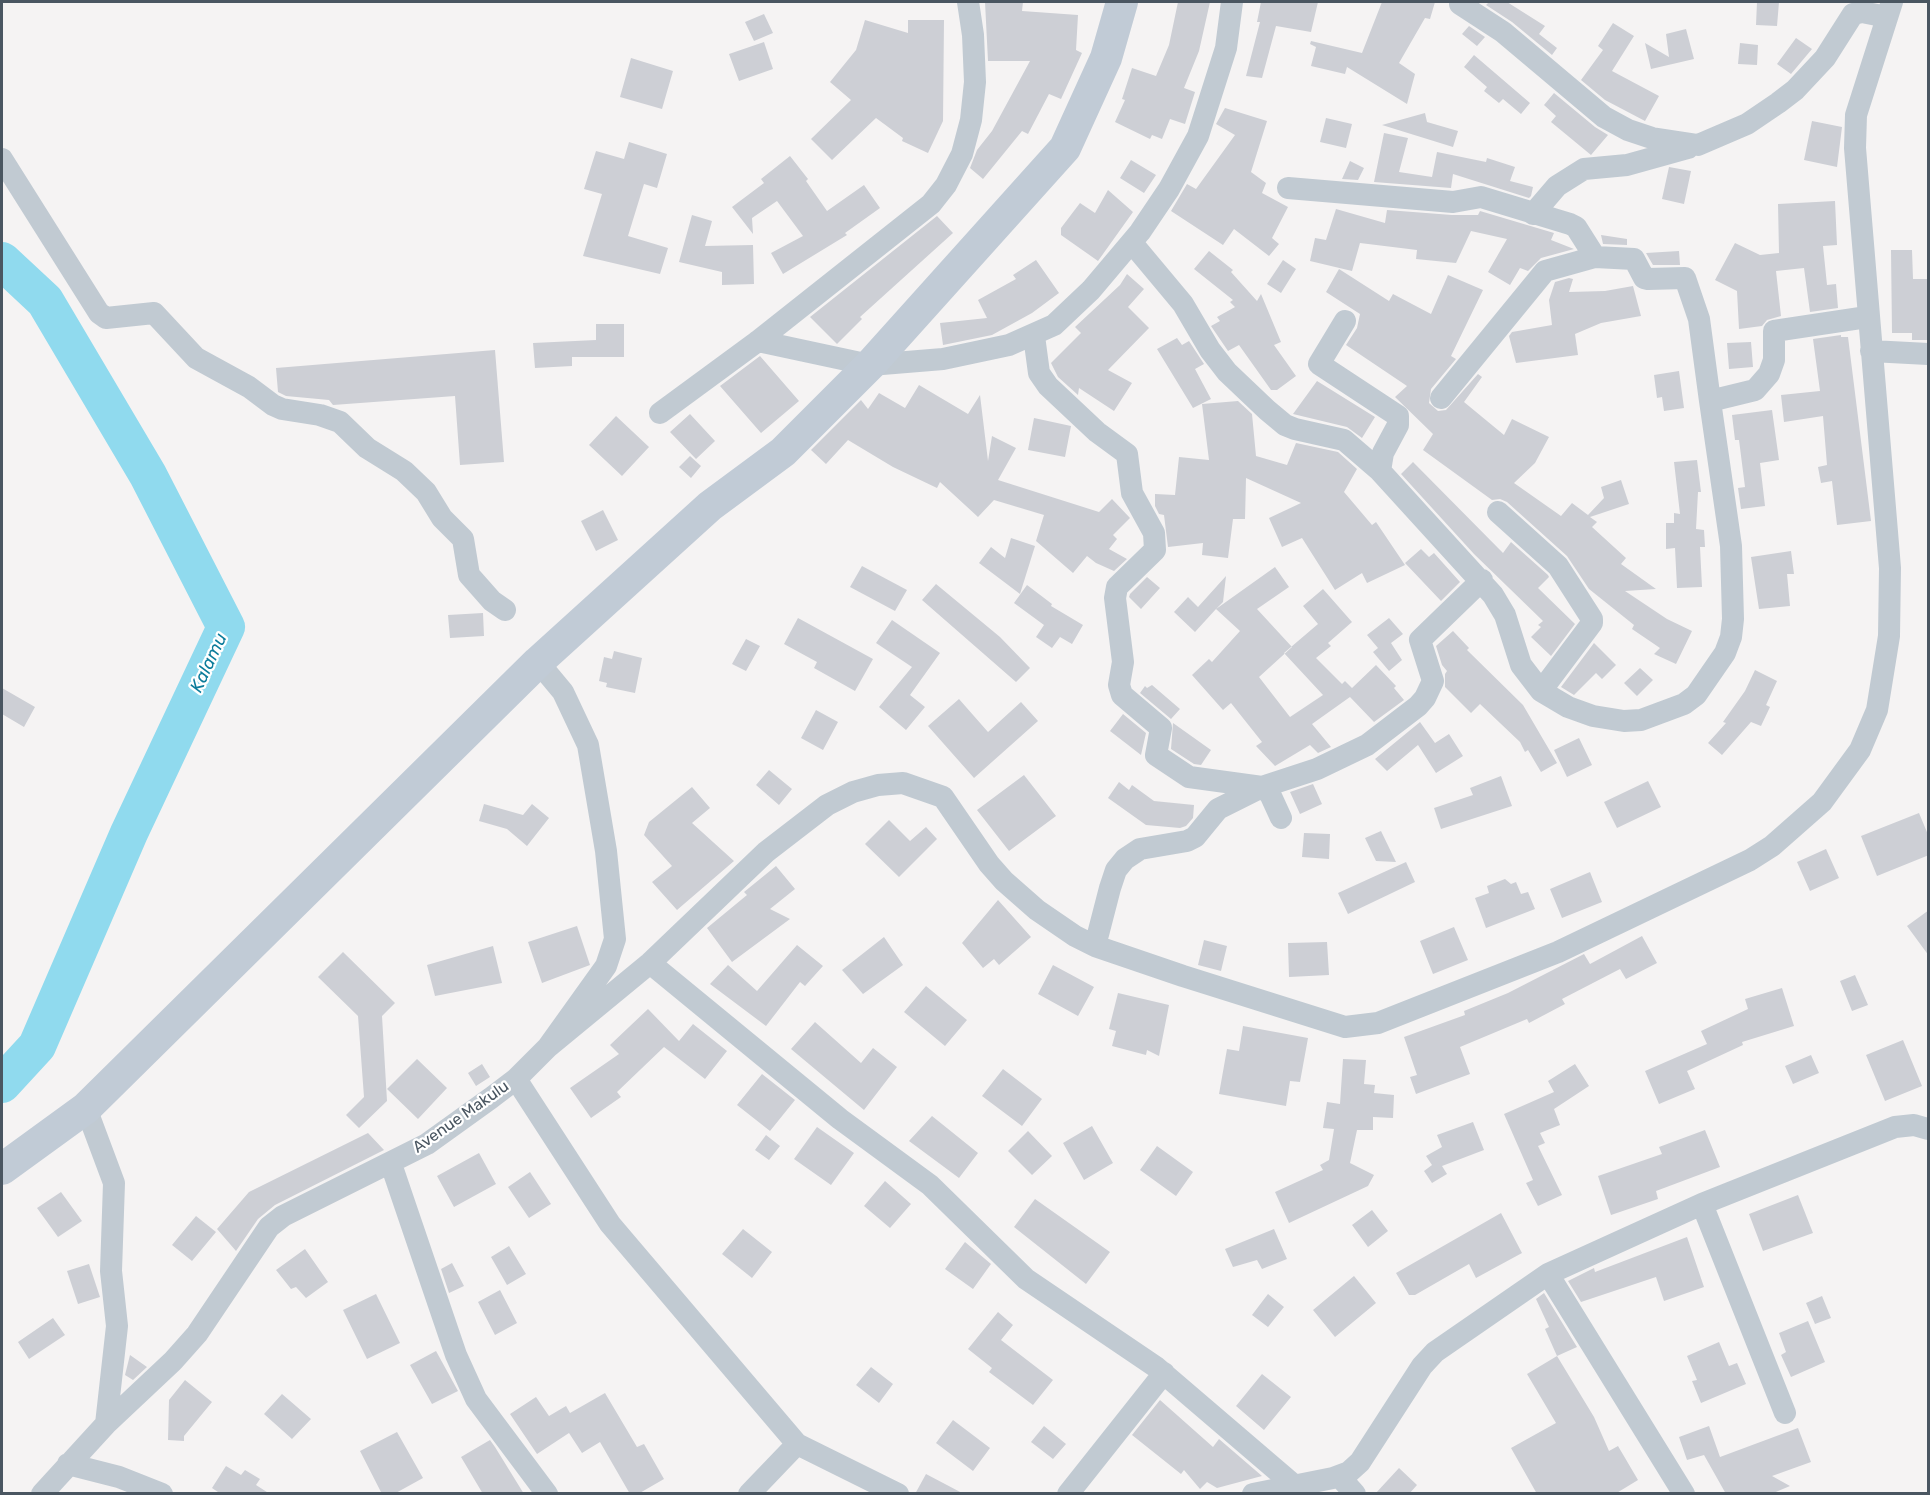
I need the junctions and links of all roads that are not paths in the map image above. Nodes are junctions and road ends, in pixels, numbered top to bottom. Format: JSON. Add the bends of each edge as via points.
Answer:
{"nodes":[{"id":1,"x":968,"y":2,"type":"edge"},
{"id":2,"x":1122,"y":2,"type":"edge"},
{"id":3,"x":1232,"y":2,"type":"edge"},
{"id":4,"x":1892,"y":2,"type":"edge"},
{"id":5,"x":1460,"y":4,"type":"dead end"},
{"id":6,"x":1698,"y":145,"type":"junction"},
{"id":7,"x":2,"y":159,"type":"edge"},
{"id":8,"x":1288,"y":188,"type":"dead end"},
{"id":9,"x":1533,"y":214,"type":"junction"},
{"id":10,"x":1132,"y":243,"type":"junction"},
{"id":11,"x":1595,"y":257,"type":"junction"},
{"id":12,"x":1867,"y":317,"type":"junction"},
{"id":13,"x":1345,"y":321,"type":"dead end"},
{"id":14,"x":1034,"y":336,"type":"junction"},
{"id":15,"x":758,"y":341,"type":"junction"},
{"id":16,"x":1871,"y":351,"type":"junction"},
{"id":17,"x":1929,"y":354,"type":"edge"},
{"id":18,"x":870,"y":365,"type":"junction"},
{"id":19,"x":1441,"y":398,"type":"dead end"},
{"id":20,"x":1710,"y":401,"type":"junction"},
{"id":21,"x":660,"y":413,"type":"dead end"},
{"id":22,"x":1380,"y":471,"type":"junction"},
{"id":23,"x":1498,"y":512,"type":"dead end"},
{"id":24,"x":1482,"y":580,"type":"junction"},
{"id":25,"x":505,"y":610,"type":"dead end"},
{"id":26,"x":538,"y":662,"type":"junction"},
{"id":27,"x":1541,"y":691,"type":"junction"},
{"id":28,"x":1262,"y":787,"type":"junction"},
{"id":29,"x":1281,"y":818,"type":"dead end"},
{"id":30,"x":1095,"y":946,"type":"junction"},
{"id":31,"x":650,"y":963,"type":"junction"},
{"id":32,"x":548,"y":1047,"type":"junction"},
{"id":33,"x":516,"y":1079,"type":"junction"},
{"id":34,"x":86,"y":1108,"type":"junction"},
{"id":35,"x":1929,"y":1129,"type":"edge"},
{"id":36,"x":391,"y":1164,"type":"junction"},
{"id":37,"x":2,"y":1169,"type":"edge"},
{"id":38,"x":1702,"y":1204,"type":"junction"},
{"id":39,"x":1548,"y":1274,"type":"junction"},
{"id":40,"x":1164,"y":1373,"type":"junction"},
{"id":41,"x":1785,"y":1413,"type":"dead end"},
{"id":42,"x":106,"y":1424,"type":"junction"},
{"id":43,"x":796,"y":1444,"type":"junction"},
{"id":44,"x":68,"y":1464,"type":"junction"},
{"id":45,"x":1339,"y":1476,"type":"junction"},
{"id":46,"x":1295,"y":1486,"type":"junction"},
{"id":47,"x":42,"y":1494,"type":"edge"},
{"id":48,"x":162,"y":1494,"type":"edge"},
{"id":49,"x":547,"y":1494,"type":"edge"},
{"id":50,"x":749,"y":1494,"type":"edge"},
{"id":51,"x":898,"y":1494,"type":"edge"},
{"id":52,"x":1068,"y":1494,"type":"edge"},
{"id":53,"x":1253,"y":1494,"type":"edge"},
{"id":54,"x":1355,"y":1494,"type":"edge"},
{"id":55,"x":1684,"y":1494,"type":"edge"}],
"edges":[{"from":1,"to":15,"type":"street","via":[[975,82],[971,120],[962,154],[946,184],[931,204]]},
{"from":2,"to":18,"type":"main road","via":[[1107,58],[1065,148]]},
{"from":3,"to":10,"type":"street","via":[[1226,48],[1198,136],[1169,189]]},
{"from":4,"to":6,"type":"street","via":[[1887,16],[1853,14],[1825,58],[1778,104],[1747,124]]},
{"from":4,"to":12,"type":"street","via":[[1856,115]]},
{"from":5,"to":6,"type":"street","via":[[1503,32],[1604,117],[1652,138]]},
{"from":6,"to":9,"type":"street","via":[[1627,165],[1584,169],[1557,186]]},
{"from":7,"to":25,"type":"street","via":[[99,313],[117,318],[154,313],[196,358],[273,405],[339,422],[426,492],[442,518],[463,539],[469,575]]},
{"from":8,"to":9,"type":"street","via":[[1442,201],[1481,197]]},
{"from":9,"to":11,"type":"street","via":[[1576,227]]},
{"from":10,"to":14,"type":"street","via":[[1091,290],[1054,325]]},
{"from":10,"to":22,"type":"street","via":[[1183,304],[1222,366],[1267,410],[1295,429],[1344,440]]},
{"from":11,"to":19,"type":"street","via":[[1545,271]]},
{"from":11,"to":20,"type":"street","via":[[1634,259],[1644,278],[1680,276],[1689,282],[1699,319]]},
{"from":12,"to":16,"type":"street"},
{"from":12,"to":20,"type":"street","via":[[1774,331],[1774,360],[1769,374],[1755,390]]},
{"from":13,"to":22,"type":"street","via":[[1319,364],[1398,416]]},
{"from":14,"to":18,"type":"street","via":[[943,359]]},
{"from":14,"to":28,"type":"street","via":[[1039,373],[1048,386],[1126,454],[1132,493],[1156,543],[1155,550],[1117,587],[1122,695],[1161,729],[1156,755],[1189,777]]},
{"from":15,"to":18,"type":"street"},
{"from":15,"to":21,"type":"street"},
{"from":16,"to":17,"type":"street"},
{"from":16,"to":30,"type":"street","via":[[1891,598],[1877,710],[1860,750],[1822,802],[1772,846],[1750,861],[1558,952],[1362,1027],[1345,1027]]},
{"from":18,"to":26,"type":"main road","via":[[783,452],[710,506]]},
{"from":20,"to":27,"type":"street","via":[[1731,546],[1733,619],[1725,653],[1696,695],[1684,704],[1641,720],[1593,716]]},
{"from":22,"to":24,"type":"street"},
{"from":23,"to":27,"type":"street","via":[[1558,566],[1592,619]]},
{"from":24,"to":27,"type":"street","via":[[1505,615],[1521,665]]},
{"from":24,"to":28,"type":"street","via":[[1420,640],[1433,681],[1418,706],[1367,746],[1317,769]]},
{"from":26,"to":32,"type":"street","name":"Avenue Makulu","via":[[563,692],[588,746],[606,851],[615,939],[606,966]]},
{"from":26,"to":34,"type":"main road"},
{"from":28,"to":29,"type":"street","via":[[1270,794]]},
{"from":28,"to":30,"type":"street","via":[[1218,809],[1187,842],[1140,849],[1125,859],[1116,870]]},
{"from":30,"to":31,"type":"street","via":[[1037,910],[1004,881],[943,797],[903,783],[853,792],[828,805],[766,852]]},
{"from":31,"to":32,"type":"street"},
{"from":31,"to":40,"type":"street","via":[[840,1119],[930,1185],[1026,1279]]},
{"from":32,"to":33,"type":"street","name":"Avenue Makulu"},
{"from":33,"to":36,"type":"street","name":"Avenue Makulu","via":[[426,1144]]},
{"from":33,"to":43,"type":"street","via":[[610,1224]]},
{"from":34,"to":37,"type":"main road"},
{"from":34,"to":42,"type":"street","via":[[114,1183],[111,1271],[117,1326]]},
{"from":35,"to":38,"type":"street","via":[[1914,1125],[1895,1127]]},
{"from":36,"to":42,"type":"street","name":"Avenue Makulu","via":[[283,1216],[269,1227],[197,1334]]},
{"from":36,"to":49,"type":"street","via":[[456,1355],[476,1399]]},
{"from":38,"to":39,"type":"street"},
{"from":38,"to":41,"type":"street"},
{"from":39,"to":45,"type":"street","via":[[1435,1352],[1360,1462]]},
{"from":39,"to":55,"type":"street"},
{"from":40,"to":46,"type":"street"},
{"from":40,"to":52,"type":"street"},
{"from":42,"to":44,"type":"street","name":"Avenue Makulu"},
{"from":43,"to":50,"type":"street"},
{"from":43,"to":51,"type":"street"},
{"from":44,"to":47,"type":"street","name":"Avenue Makulu"},
{"from":44,"to":48,"type":"street","via":[[119,1477]]},
{"from":45,"to":46,"type":"street"},
{"from":45,"to":54,"type":"street"},
{"from":46,"to":53,"type":"street"}]}
